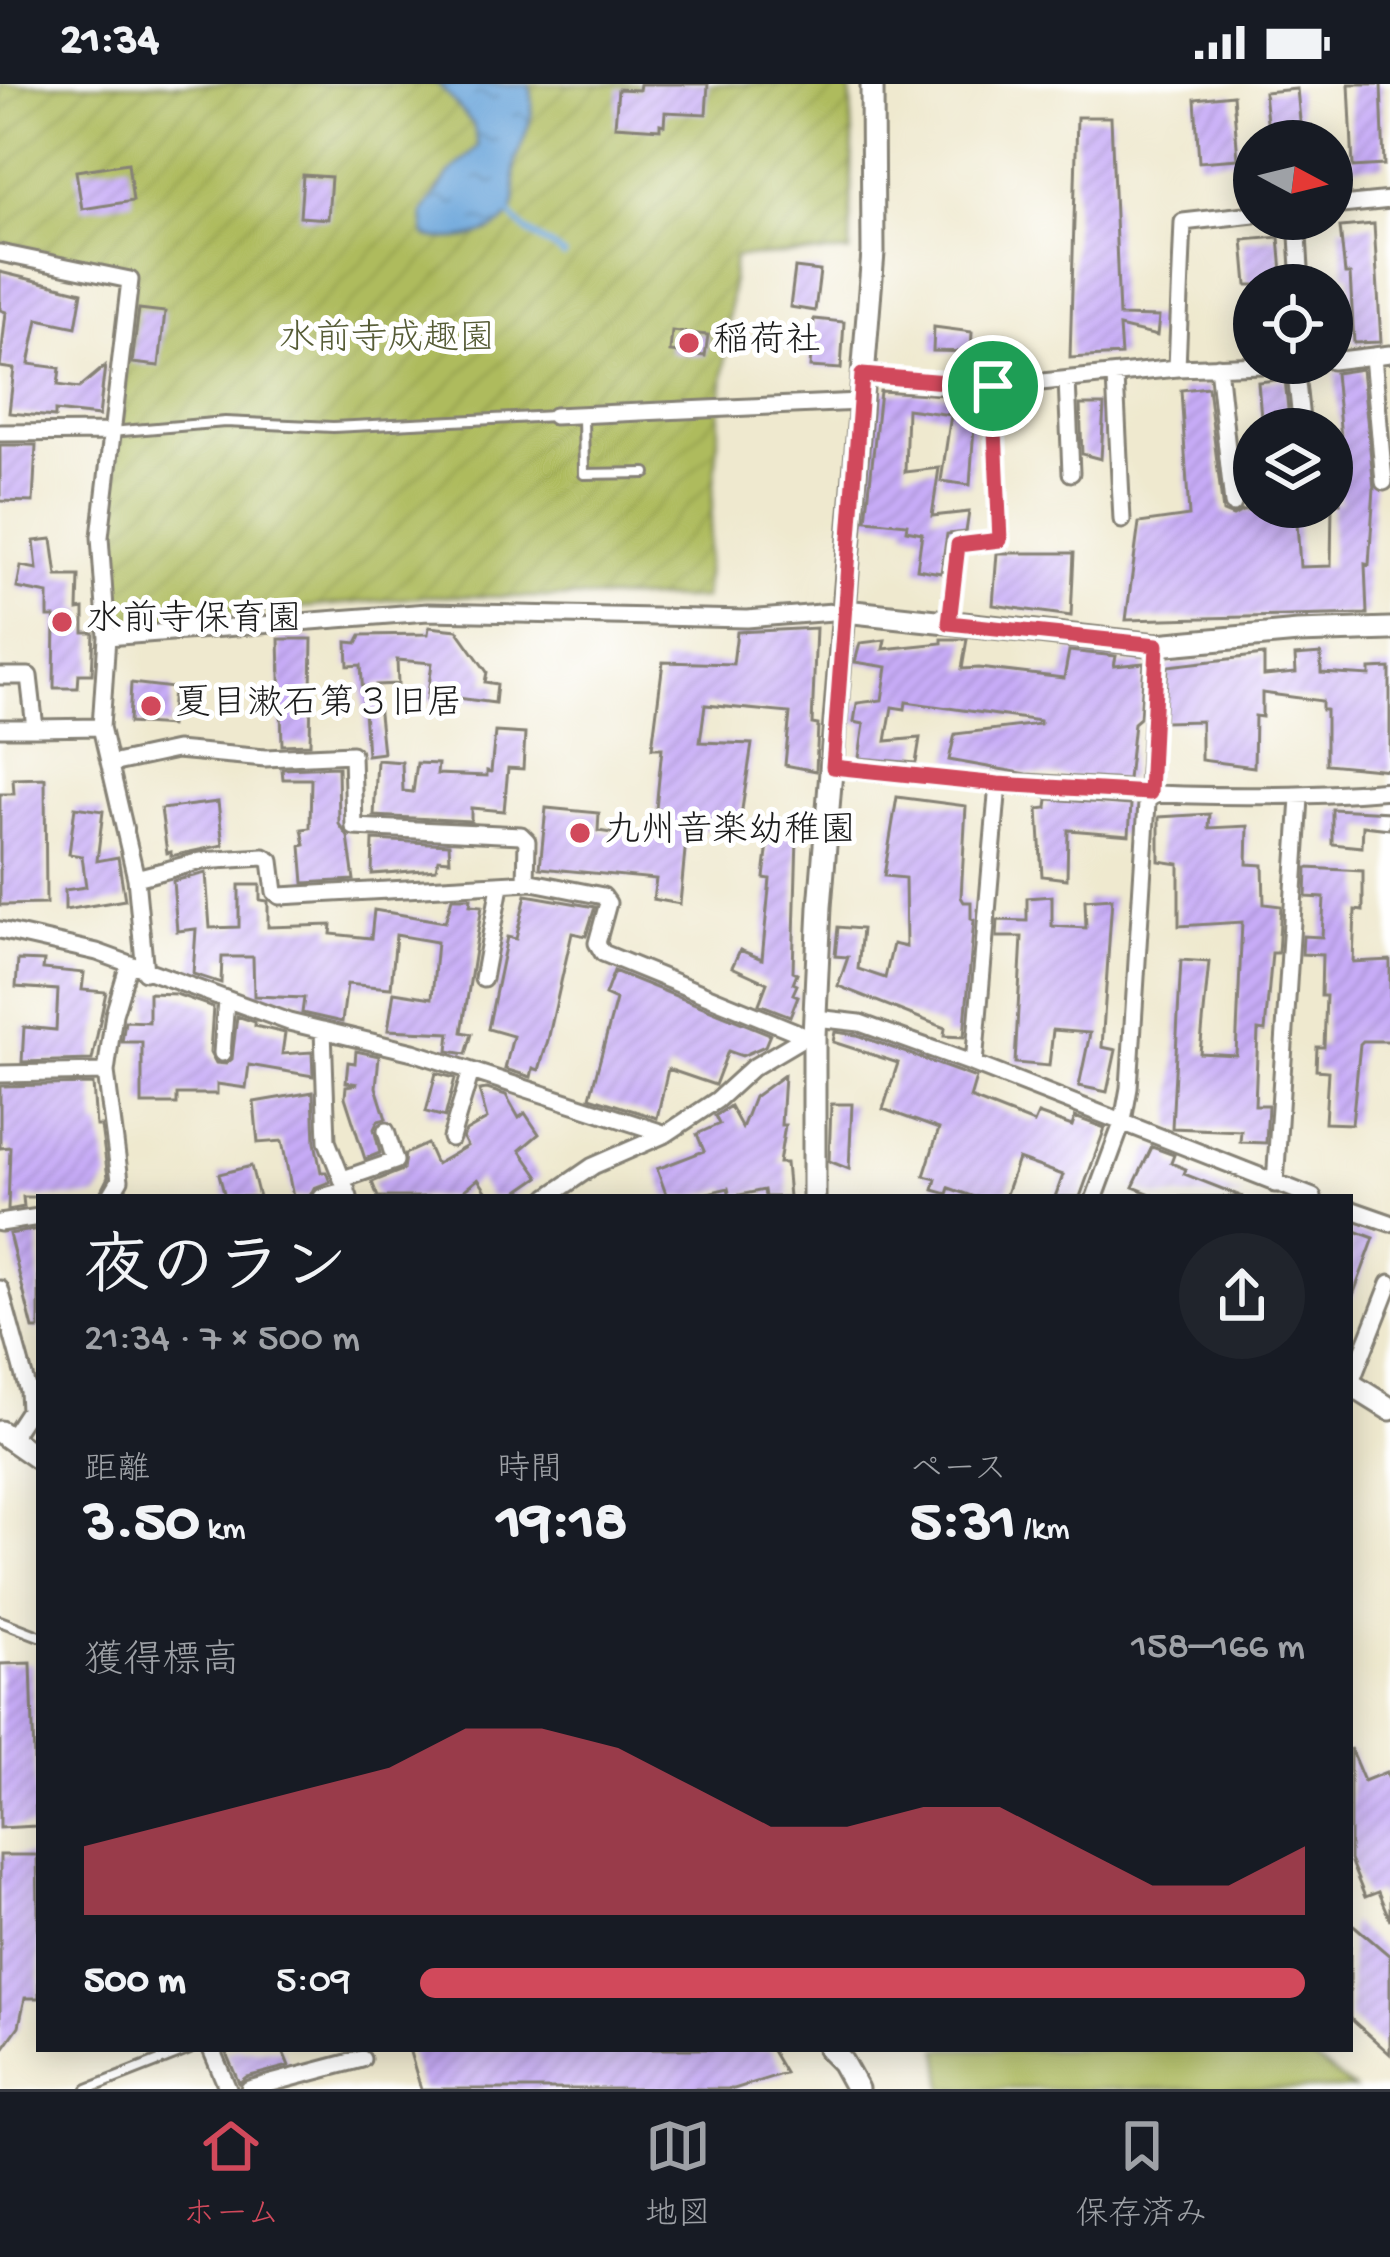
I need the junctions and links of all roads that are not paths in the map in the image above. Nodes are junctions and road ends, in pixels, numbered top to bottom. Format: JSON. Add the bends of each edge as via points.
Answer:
{"nodes":[{"id":1,"x":872,"y":84,"type":"edge"},
{"id":2,"x":1390,"y":200,"type":"edge"},
{"id":3,"x":1353,"y":204,"type":"edge"},
{"id":4,"x":1233,"y":216,"type":"edge"},
{"id":5,"x":0,"y":253,"type":"edge"},
{"id":6,"x":1382,"y":355,"type":"edge"},
{"id":7,"x":1218,"y":366,"type":"junction"},
{"id":8,"x":1233,"y":366,"type":"edge"},
{"id":9,"x":1177,"y":368,"type":"junction"},
{"id":10,"x":862,"y":375,"type":"junction"},
{"id":11,"x":1115,"y":376,"type":"junction"},
{"id":12,"x":1067,"y":380,"type":"junction"},
{"id":13,"x":993,"y":386,"type":"junction"},
{"id":14,"x":859,"y":402,"type":"junction"},
{"id":15,"x":583,"y":415,"type":"junction"},
{"id":16,"x":554,"y":416,"type":"joint"},
{"id":17,"x":109,"y":432,"type":"junction"},
{"id":18,"x":0,"y":433,"type":"edge"},
{"id":19,"x":646,"y":472,"type":"dead end"},
{"id":20,"x":1071,"y":473,"type":"dead end"},
{"id":21,"x":1384,"y":482,"type":"dead end"},
{"id":22,"x":1233,"y":504,"type":"dead end"},
{"id":23,"x":1122,"y":520,"type":"dead end"},
{"id":24,"x":845,"y":611,"type":"junction"},
{"id":25,"x":949,"y":623,"type":"junction"},
{"id":26,"x":1390,"y":628,"type":"edge"},
{"id":27,"x":107,"y":637,"type":"junction"},
{"id":28,"x":1157,"y":645,"type":"junction"},
{"id":29,"x":0,"y":676,"type":"edge"},
{"id":30,"x":101,"y":727,"type":"junction"},
{"id":31,"x":0,"y":728,"type":"edge"},
{"id":32,"x":35,"y":728,"type":"junction"},
{"id":33,"x":111,"y":764,"type":"junction"},
{"id":34,"x":833,"y":767,"type":"junction"},
{"id":35,"x":998,"y":784,"type":"junction"},
{"id":36,"x":1390,"y":790,"type":"edge"},
{"id":37,"x":1150,"y":793,"type":"junction"},
{"id":38,"x":1300,"y":798,"type":"junction"},
{"id":39,"x":136,"y":878,"type":"junction"},
{"id":40,"x":526,"y":882,"type":"junction"},
{"id":41,"x":500,"y":886,"type":"junction"},
{"id":42,"x":0,"y":930,"type":"edge"},
{"id":43,"x":129,"y":964,"type":"junction"},
{"id":44,"x":145,"y":972,"type":"junction"},
{"id":45,"x":483,"y":979,"type":"dead end"},
{"id":46,"x":226,"y":1000,"type":"junction"},
{"id":47,"x":323,"y":1030,"type":"junction"},
{"id":48,"x":812,"y":1030,"type":"junction"},
{"id":49,"x":222,"y":1053,"type":"dead end"},
{"id":50,"x":974,"y":1064,"type":"junction"},
{"id":51,"x":471,"y":1071,"type":"junction"},
{"id":52,"x":106,"y":1072,"type":"junction"},
{"id":53,"x":0,"y":1074,"type":"edge"},
{"id":54,"x":1123,"y":1121,"type":"junction"},
{"id":55,"x":386,"y":1131,"type":"dead end"},
{"id":56,"x":666,"y":1133,"type":"junction"},
{"id":57,"x":451,"y":1138,"type":"dead end"},
{"id":58,"x":1276,"y":1184,"type":"junction"},
{"id":59,"x":346,"y":1189,"type":"edge"},
{"id":60,"x":112,"y":1194,"type":"edge"},
{"id":61,"x":552,"y":1194,"type":"edge"},
{"id":62,"x":814,"y":1194,"type":"edge"},
{"id":63,"x":1096,"y":1194,"type":"edge"},
{"id":64,"x":1304,"y":1194,"type":"edge"},
{"id":65,"x":1353,"y":1211,"type":"edge"},
{"id":66,"x":36,"y":1217,"type":"edge"},
{"id":67,"x":0,"y":1223,"type":"edge"},
{"id":68,"x":1390,"y":1223,"type":"edge"},
{"id":69,"x":1390,"y":1283,"type":"edge"},
{"id":70,"x":0,"y":1289,"type":"edge"},
{"id":71,"x":1353,"y":1376,"type":"edge"},
{"id":72,"x":1353,"y":1386,"type":"edge"},
{"id":73,"x":1390,"y":1409,"type":"edge"},
{"id":74,"x":5,"y":1436,"type":"edge"},
{"id":75,"x":36,"y":1457,"type":"edge"},
{"id":76,"x":0,"y":1621,"type":"edge"},
{"id":77,"x":36,"y":1635,"type":"edge"},
{"id":78,"x":182,"y":2052,"type":"edge"},
{"id":79,"x":212,"y":2052,"type":"edge"},
{"id":80,"x":837,"y":2053,"type":"edge"},
{"id":81,"x":362,"y":2060,"type":"dead end"},
{"id":82,"x":256,"y":2088,"type":"edge"},
{"id":83,"x":88,"y":2089,"type":"edge"},
{"id":84,"x":228,"y":2089,"type":"edge"},
{"id":85,"x":836,"y":2089,"type":"edge"},
{"id":86,"x":857,"y":2089,"type":"edge"}],
"edges":[{"from":1,"to":10,"type":"street","via":[[873,253]]},
{"from":2,"to":3,"type":"street"},
{"from":4,"to":9,"type":"street","via":[[1183,221]]},
{"from":5,"to":17,"type":"street","via":[[130,280]]},
{"from":6,"to":21,"type":"street"},
{"from":7,"to":8,"type":"street"},
{"from":7,"to":9,"type":"street"},
{"from":7,"to":22,"type":"street"},
{"from":9,"to":11,"type":"street"},
{"from":10,"to":13,"type":"street"},
{"from":10,"to":14,"type":"street"},
{"from":11,"to":12,"type":"street"},
{"from":11,"to":23,"type":"street"},
{"from":12,"to":13,"type":"street"},
{"from":12,"to":20,"type":"street"},
{"from":13,"to":25,"type":"street","via":[[1000,540],[958,545]]},
{"from":14,"to":15,"type":"street"},
{"from":14,"to":24,"type":"street"},
{"from":15,"to":16,"type":"street"},
{"from":15,"to":19,"type":"lane","via":[[584,474]]},
{"from":16,"to":17,"type":"lane"},
{"from":17,"to":18,"type":"street"},
{"from":17,"to":27,"type":"street","via":[[100,537]]},
{"from":24,"to":25,"type":"street"},
{"from":24,"to":27,"type":"street","via":[[747,619],[428,612]]},
{"from":24,"to":34,"type":"street"},
{"from":25,"to":28,"type":"street"},
{"from":26,"to":28,"type":"street"},
{"from":27,"to":30,"type":"street"},
{"from":28,"to":37,"type":"street"},
{"from":29,"to":32,"type":"street","via":[[29,676]]},
{"from":30,"to":32,"type":"street"},
{"from":30,"to":33,"type":"street"},
{"from":31,"to":32,"type":"street"},
{"from":33,"to":39,"type":"street"},
{"from":33,"to":40,"type":"street","via":[[176,750],[352,754],[354,827],[521,835]]},
{"from":34,"to":35,"type":"street"},
{"from":34,"to":48,"type":"street"},
{"from":35,"to":37,"type":"street"},
{"from":35,"to":50,"type":"street"},
{"from":36,"to":38,"type":"street"},
{"from":37,"to":38,"type":"street"},
{"from":37,"to":54,"type":"street"},
{"from":38,"to":58,"type":"street"},
{"from":39,"to":41,"type":"street","via":[[201,861],[264,857],[280,896]]},
{"from":39,"to":44,"type":"street"},
{"from":40,"to":41,"type":"street"},
{"from":40,"to":48,"type":"street","via":[[603,896],[603,952]]},
{"from":41,"to":45,"type":"street"},
{"from":42,"to":43,"type":"street"},
{"from":43,"to":44,"type":"street"},
{"from":43,"to":52,"type":"street"},
{"from":44,"to":46,"type":"street"},
{"from":46,"to":47,"type":"street"},
{"from":46,"to":49,"type":"street"},
{"from":47,"to":51,"type":"street"},
{"from":47,"to":59,"type":"street","via":[[327,1141]]},
{"from":48,"to":50,"type":"street","via":[[860,1023]]},
{"from":48,"to":56,"type":"street"},
{"from":48,"to":62,"type":"street"},
{"from":50,"to":54,"type":"street"},
{"from":51,"to":56,"type":"street"},
{"from":51,"to":57,"type":"street"},
{"from":52,"to":53,"type":"street"},
{"from":52,"to":60,"type":"street","via":[[120,1180]]},
{"from":54,"to":58,"type":"street"},
{"from":54,"to":63,"type":"street"},
{"from":55,"to":59,"type":"street","via":[[395,1160]]},
{"from":56,"to":61,"type":"street"},
{"from":58,"to":64,"type":"street"},
{"from":65,"to":68,"type":"street"},
{"from":66,"to":67,"type":"street"},
{"from":69,"to":71,"type":"street"},
{"from":70,"to":74,"type":"street","via":[[29,1410]]},
{"from":72,"to":73,"type":"street"},
{"from":74,"to":75,"type":"street"},
{"from":76,"to":77,"type":"lane"},
{"from":78,"to":83,"type":"lane"},
{"from":79,"to":84,"type":"street"},
{"from":80,"to":85,"type":"street"},
{"from":80,"to":86,"type":"street"},
{"from":81,"to":82,"type":"street"}]}
